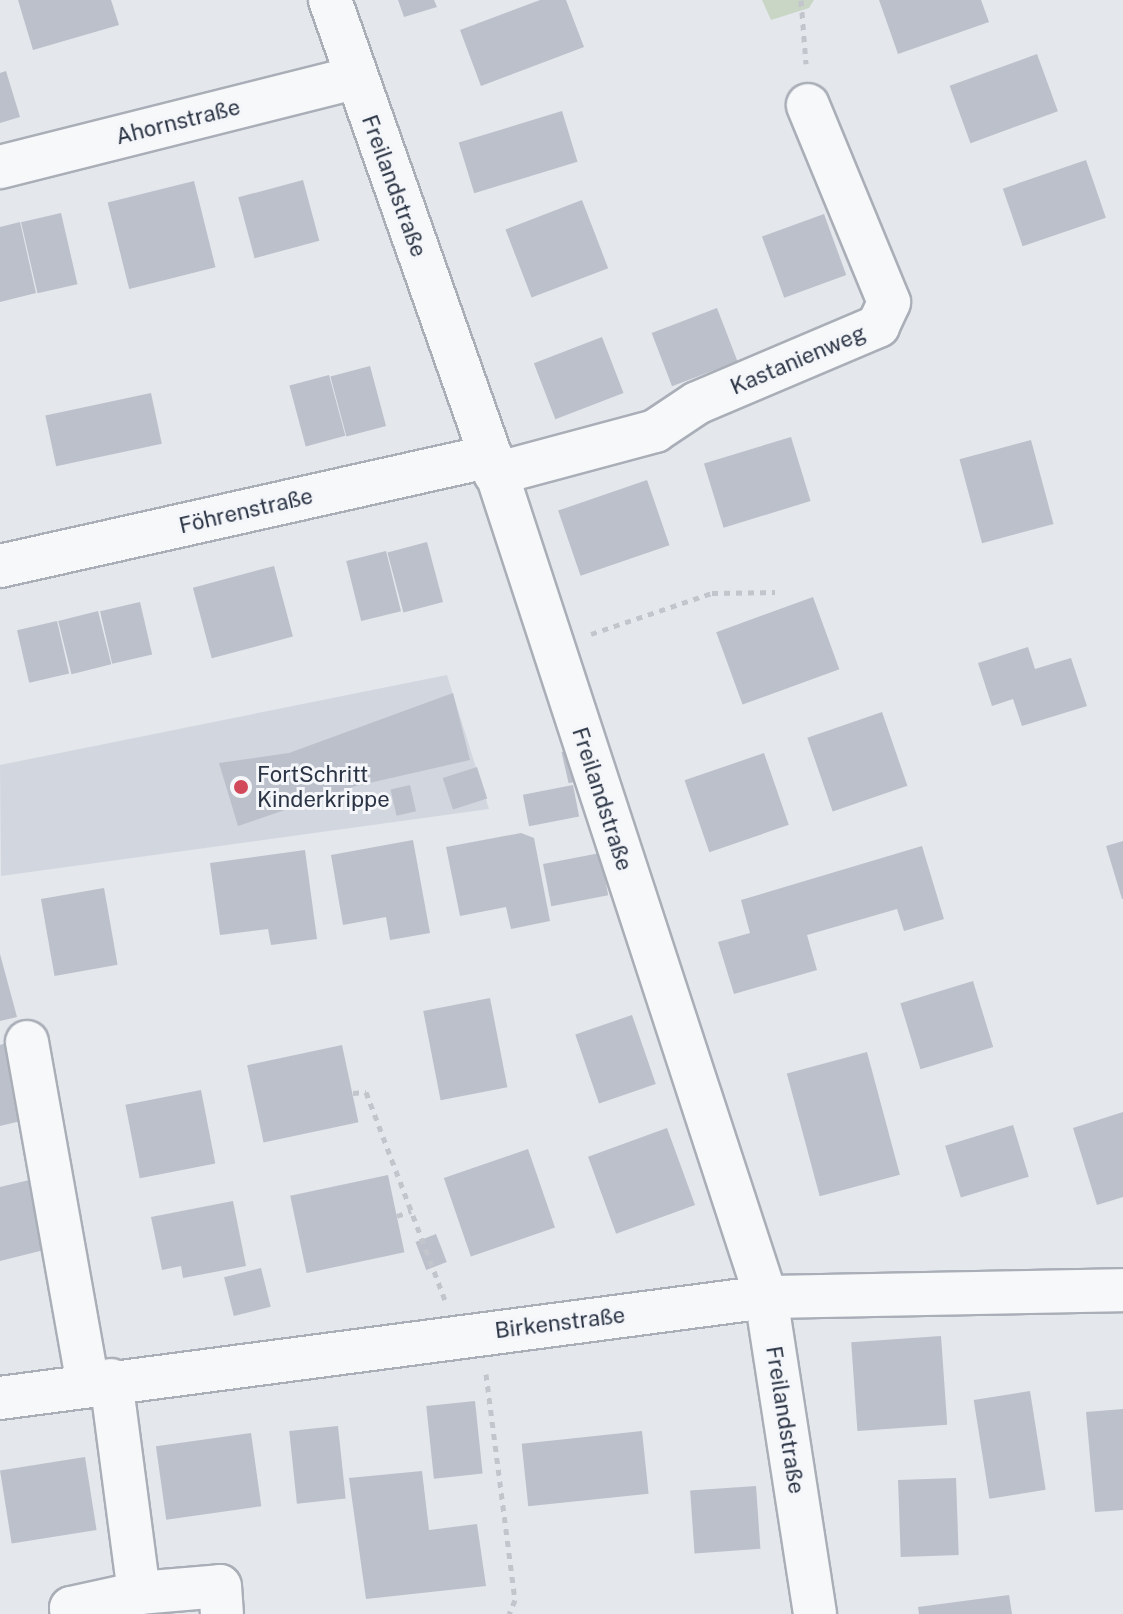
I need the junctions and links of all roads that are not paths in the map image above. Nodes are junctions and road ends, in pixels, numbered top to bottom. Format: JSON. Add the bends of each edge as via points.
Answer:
{"nodes":[{"id":1,"x":330,"y":0,"type":"edge"},
{"id":2,"x":355,"y":78,"type":"junction"},
{"id":3,"x":808,"y":105,"type":"road end"},
{"id":4,"x":0,"y":167,"type":"edge"},
{"id":5,"x":493,"y":465,"type":"junction"},
{"id":6,"x":0,"y":566,"type":"edge"},
{"id":7,"x":27,"y":1042,"type":"dead end"},
{"id":8,"x":1123,"y":1290,"type":"edge"},
{"id":9,"x":766,"y":1297,"type":"junction"},
{"id":10,"x":99,"y":1381,"type":"junction"},
{"id":11,"x":0,"y":1398,"type":"edge"},
{"id":12,"x":139,"y":1593,"type":"junction"},
{"id":13,"x":72,"y":1614,"type":"edge"},
{"id":14,"x":222,"y":1614,"type":"edge"},
{"id":15,"x":815,"y":1614,"type":"edge"}],
"edges":[{"from":1,"to":2,"type":"street","name":"Freilandstraße"},
{"from":2,"to":4,"type":"street","name":"Ahornstraße"},
{"from":2,"to":5,"type":"street","name":"Freilandstraße"},
{"from":3,"to":5,"type":"street","name":"Kastanienweg","via":[[889,302],[878,326],[697,403],[655,431]]},
{"from":5,"to":6,"type":"street","name":"Föhrenstraße"},
{"from":5,"to":9,"type":"street","name":"Freilandstraße"},
{"from":7,"to":10,"type":"street"},
{"from":8,"to":9,"type":"street","name":"Birkenstraße"},
{"from":9,"to":10,"type":"street","name":"Birkenstraße","via":[[465,1323]]},
{"from":9,"to":15,"type":"street","name":"Freilandstraße"},
{"from":10,"to":11,"type":"street","name":"Birkenstraße"},
{"from":10,"to":12,"type":"street"},
{"from":12,"to":13,"type":"street","via":[[71,1608]]},
{"from":12,"to":14,"type":"street","via":[[220,1586]]}]}
